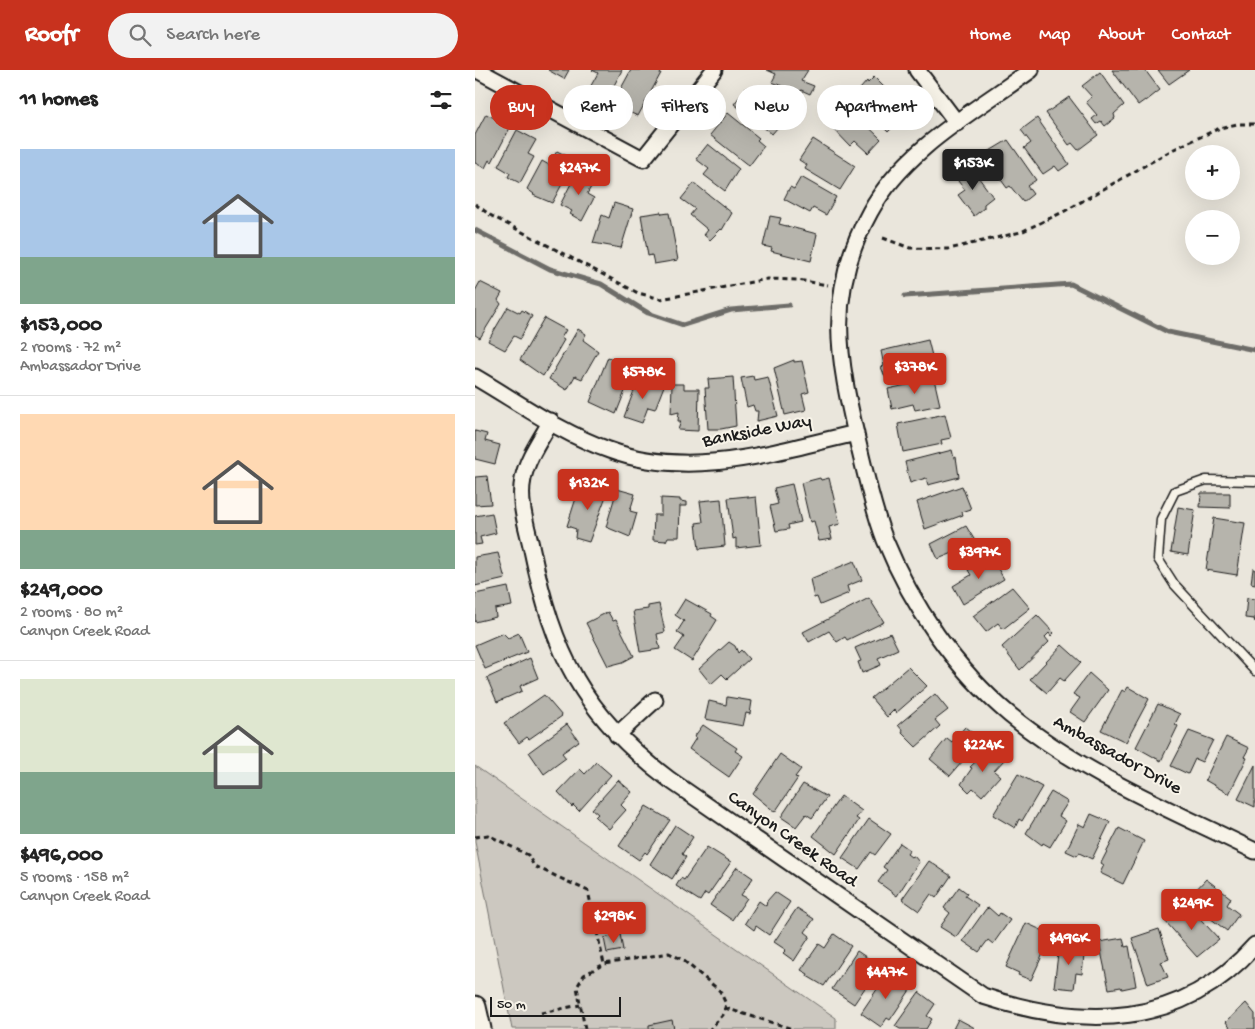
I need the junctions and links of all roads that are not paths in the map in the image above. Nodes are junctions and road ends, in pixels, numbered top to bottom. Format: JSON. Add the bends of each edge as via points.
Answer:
{"nodes":[{"id":1,"x":477,"y":70,"type":"edge"},
{"id":2,"x":714,"y":70,"type":"edge"},
{"id":3,"x":917,"y":70,"type":"edge"},
{"id":4,"x":1031,"y":70,"type":"edge"},
{"id":5,"x":957,"y":123,"type":"junction"},
{"id":6,"x":475,"y":377,"type":"edge"},
{"id":7,"x":551,"y":421,"type":"junction"},
{"id":8,"x":856,"y":432,"type":"junction"},
{"id":9,"x":1255,"y":481,"type":"edge"},
{"id":10,"x":1255,"y":672,"type":"edge"},
{"id":11,"x":655,"y":700,"type":"dead end"},
{"id":12,"x":617,"y":735,"type":"junction"},
{"id":13,"x":1255,"y":851,"type":"edge"},
{"id":14,"x":1255,"y":945,"type":"edge"},
{"id":15,"x":475,"y":1007,"type":"edge"},
{"id":16,"x":479,"y":1029,"type":"edge"}],
"edges":[{"from":1,"to":2,"type":"street","via":[[643,159]]},
{"from":3,"to":5,"type":"street"},
{"from":4,"to":5,"type":"street","name":"Ambassador Drive"},
{"from":5,"to":8,"type":"street","name":"Ambassador Drive","via":[[911,160],[890,182],[871,210],[846,268],[838,330],[840,364]]},
{"from":6,"to":7,"type":"street","name":"Bankside Way"},
{"from":7,"to":8,"type":"street","name":"Bankside Way","via":[[579,438],[609,450],[637,458],[689,464],[728,462]]},
{"from":7,"to":12,"type":"street","name":"Canyon Creek Road","via":[[527,463],[522,498],[542,600],[572,673],[592,705]]},
{"from":8,"to":13,"type":"street","name":"Ambassador Drive","via":[[871,495],[902,578],[923,615],[976,683],[1008,714],[1080,764]]},
{"from":9,"to":10,"type":"lane","via":[[1206,480],[1175,491],[1161,519],[1158,559],[1174,584]]},
{"from":11,"to":12,"type":"street"},
{"from":12,"to":14,"type":"street","name":"Canyon Creek Road","via":[[670,780],[983,996],[1011,1010],[1065,1024],[1097,1025],[1136,1020],[1174,1007],[1212,986]]},
{"from":15,"to":16,"type":"main road"}]}
